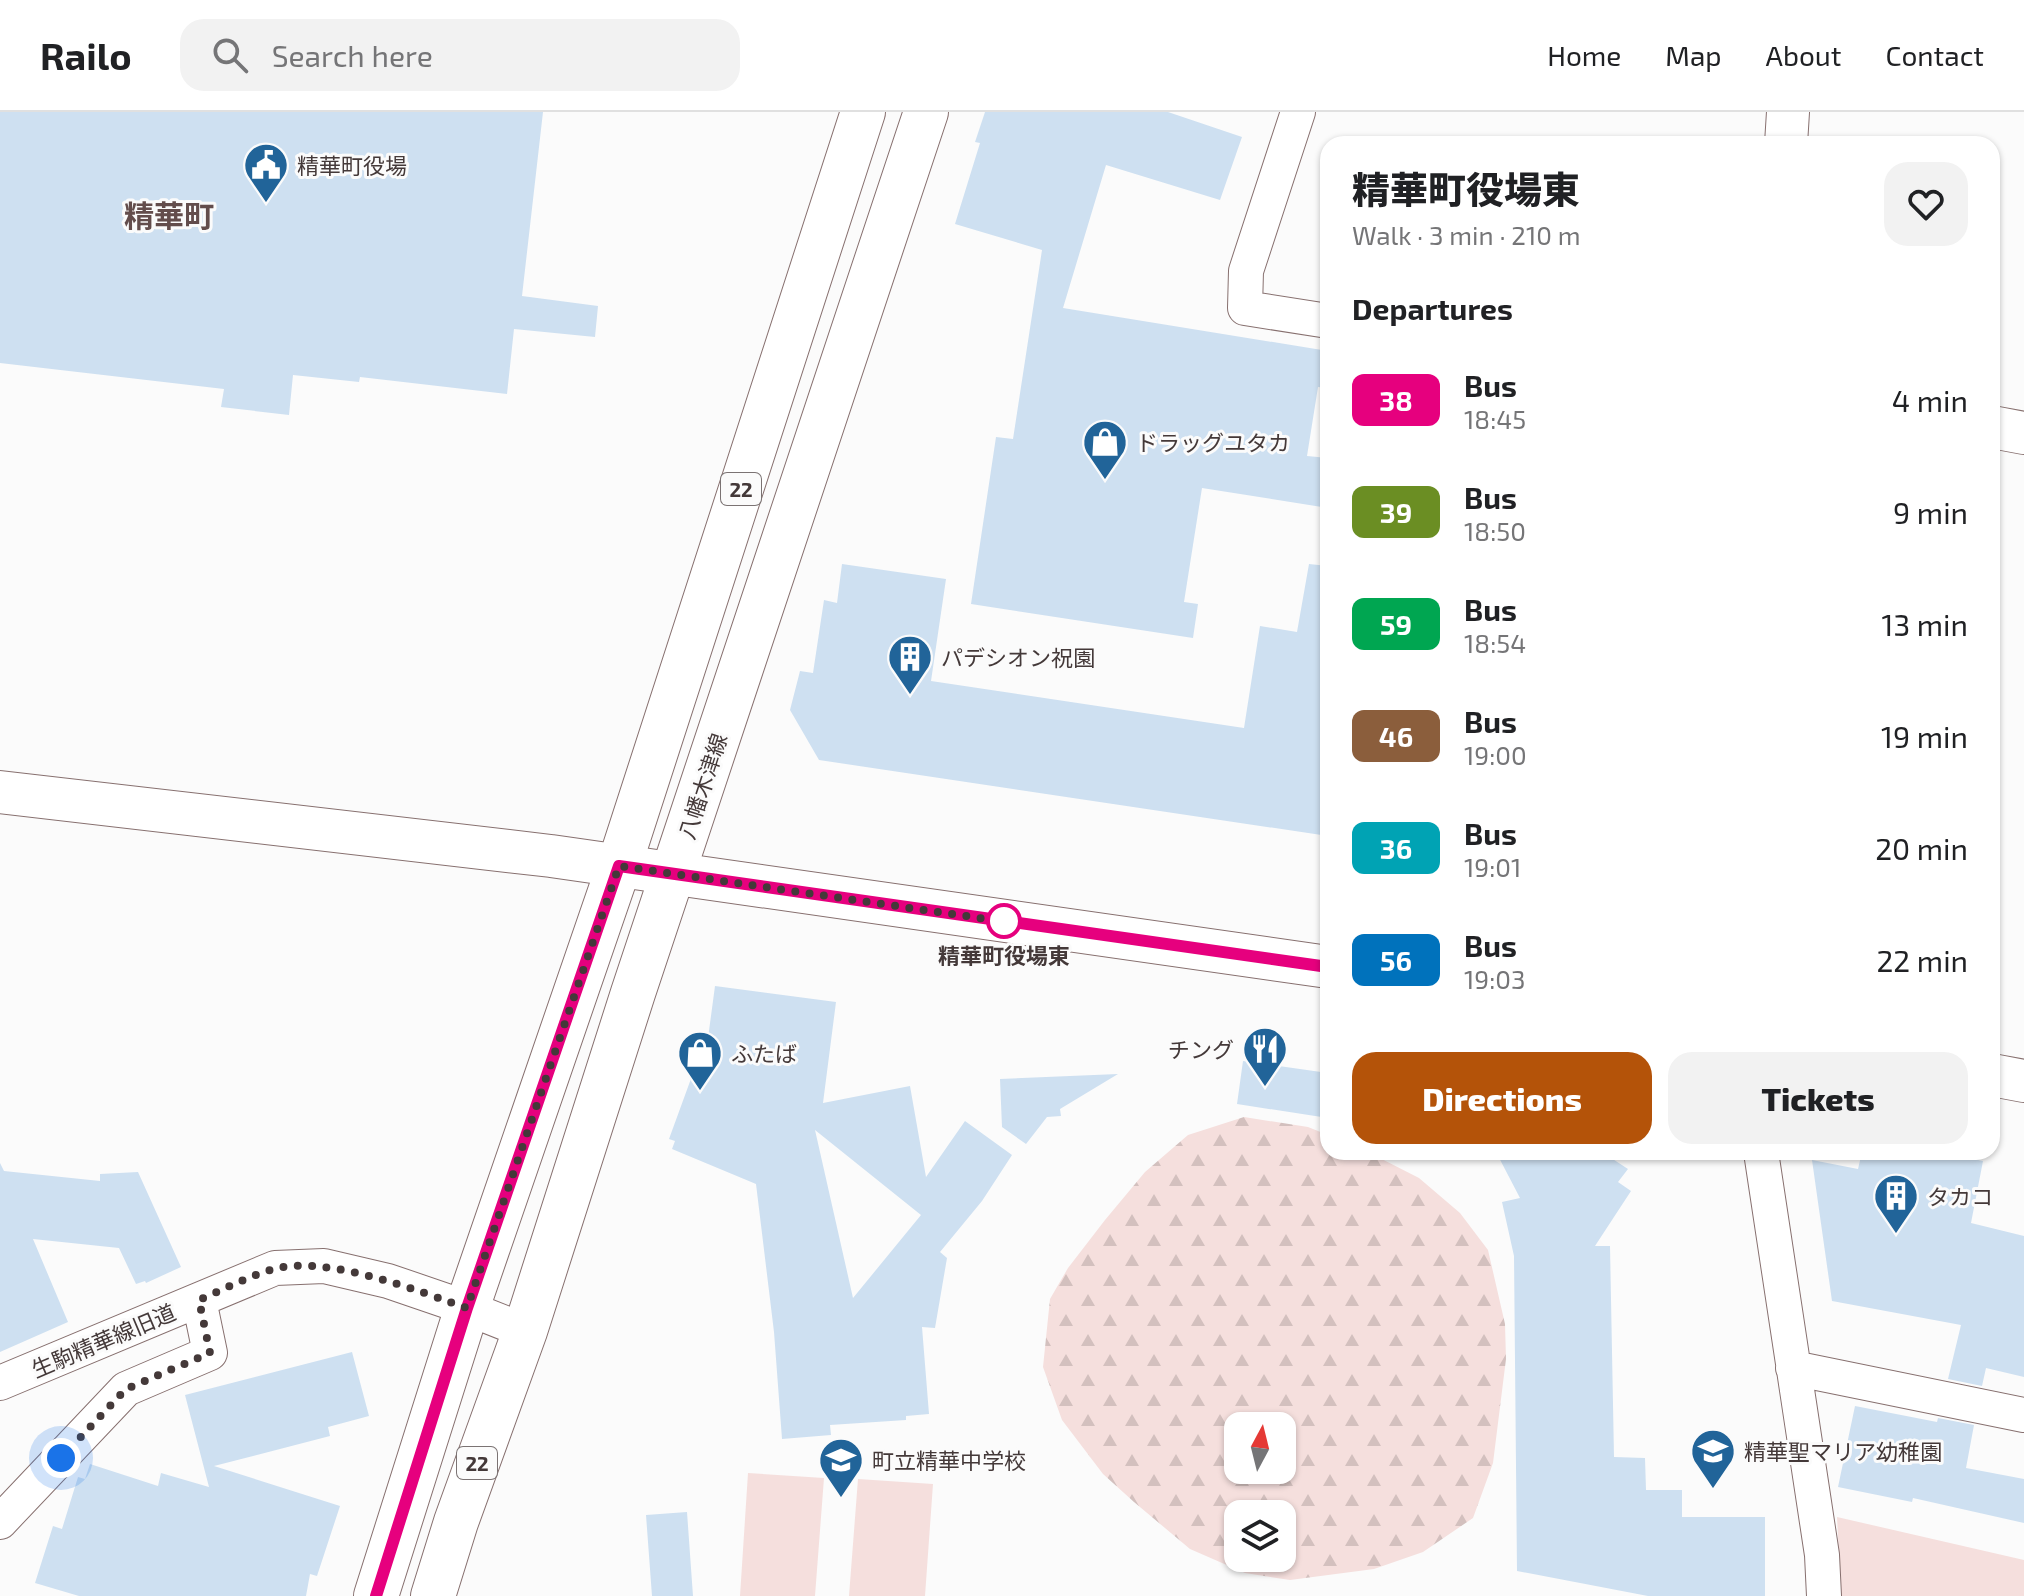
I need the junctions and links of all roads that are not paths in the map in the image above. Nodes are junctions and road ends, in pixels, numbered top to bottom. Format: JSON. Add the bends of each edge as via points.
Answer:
{"nodes":[{"id":1,"x":863,"y":112,"type":"edge"},
{"id":2,"x":926,"y":112,"type":"edge"},
{"id":3,"x":1298,"y":112,"type":"edge"},
{"id":4,"x":1788,"y":112,"type":"edge"},
{"id":5,"x":1786,"y":136,"type":"edge"},
{"id":6,"x":1320,"y":320,"type":"edge"},
{"id":7,"x":2000,"y":428,"type":"edge"},
{"id":8,"x":2024,"y":433,"type":"edge"},
{"id":9,"x":0,"y":792,"type":"edge"},
{"id":10,"x":619,"y":866,"type":"junction"},
{"id":11,"x":672,"y":874,"type":"junction"},
{"id":12,"x":1320,"y":966,"type":"edge"},
{"id":13,"x":2000,"y":1076,"type":"edge"},
{"id":14,"x":2024,"y":1081,"type":"edge"},
{"id":15,"x":1762,"y":1160,"type":"edge"},
{"id":16,"x":199,"y":1300,"type":"junction"},
{"id":17,"x":467,"y":1308,"type":"junction"},
{"id":18,"x":525,"y":1331,"type":"junction"},
{"id":19,"x":1793,"y":1368,"type":"junction"},
{"id":20,"x":0,"y":1383,"type":"edge"},
{"id":21,"x":2024,"y":1415,"type":"edge"},
{"id":22,"x":0,"y":1522,"type":"edge"},
{"id":23,"x":376,"y":1596,"type":"edge"},
{"id":24,"x":433,"y":1596,"type":"edge"},
{"id":25,"x":1824,"y":1596,"type":"edge"}],
"edges":[{"from":1,"to":10,"type":"main road","number":"22"},
{"from":2,"to":11,"type":"main road","name":"八幡木津線","number":"22"},
{"from":3,"to":6,"type":"street","via":[[1246,271],[1245,308]]},
{"from":4,"to":5,"type":"street"},
{"from":7,"to":8,"type":"street"},
{"from":9,"to":10,"type":"street"},
{"from":10,"to":11,"type":"street"},
{"from":10,"to":17,"type":"main road","number":"22"},
{"from":11,"to":12,"type":"street"},
{"from":11,"to":18,"type":"main road","name":"八幡木津線","number":"22"},
{"from":13,"to":14,"type":"street"},
{"from":15,"to":19,"type":"street"},
{"from":16,"to":17,"type":"street","name":"生駒精華線旧道","via":[[275,1268],[324,1266]]},
{"from":16,"to":20,"type":"street","name":"生駒精華線旧道"},
{"from":16,"to":22,"type":"street","via":[[210,1353],[126,1389]]},
{"from":17,"to":18,"type":"street","name":"生駒精華線旧道"},
{"from":17,"to":23,"type":"main road","number":"22"},
{"from":18,"to":24,"type":"main road","name":"八幡木津線","number":"22"},
{"from":19,"to":21,"type":"street"},
{"from":19,"to":25,"type":"street"}]}
